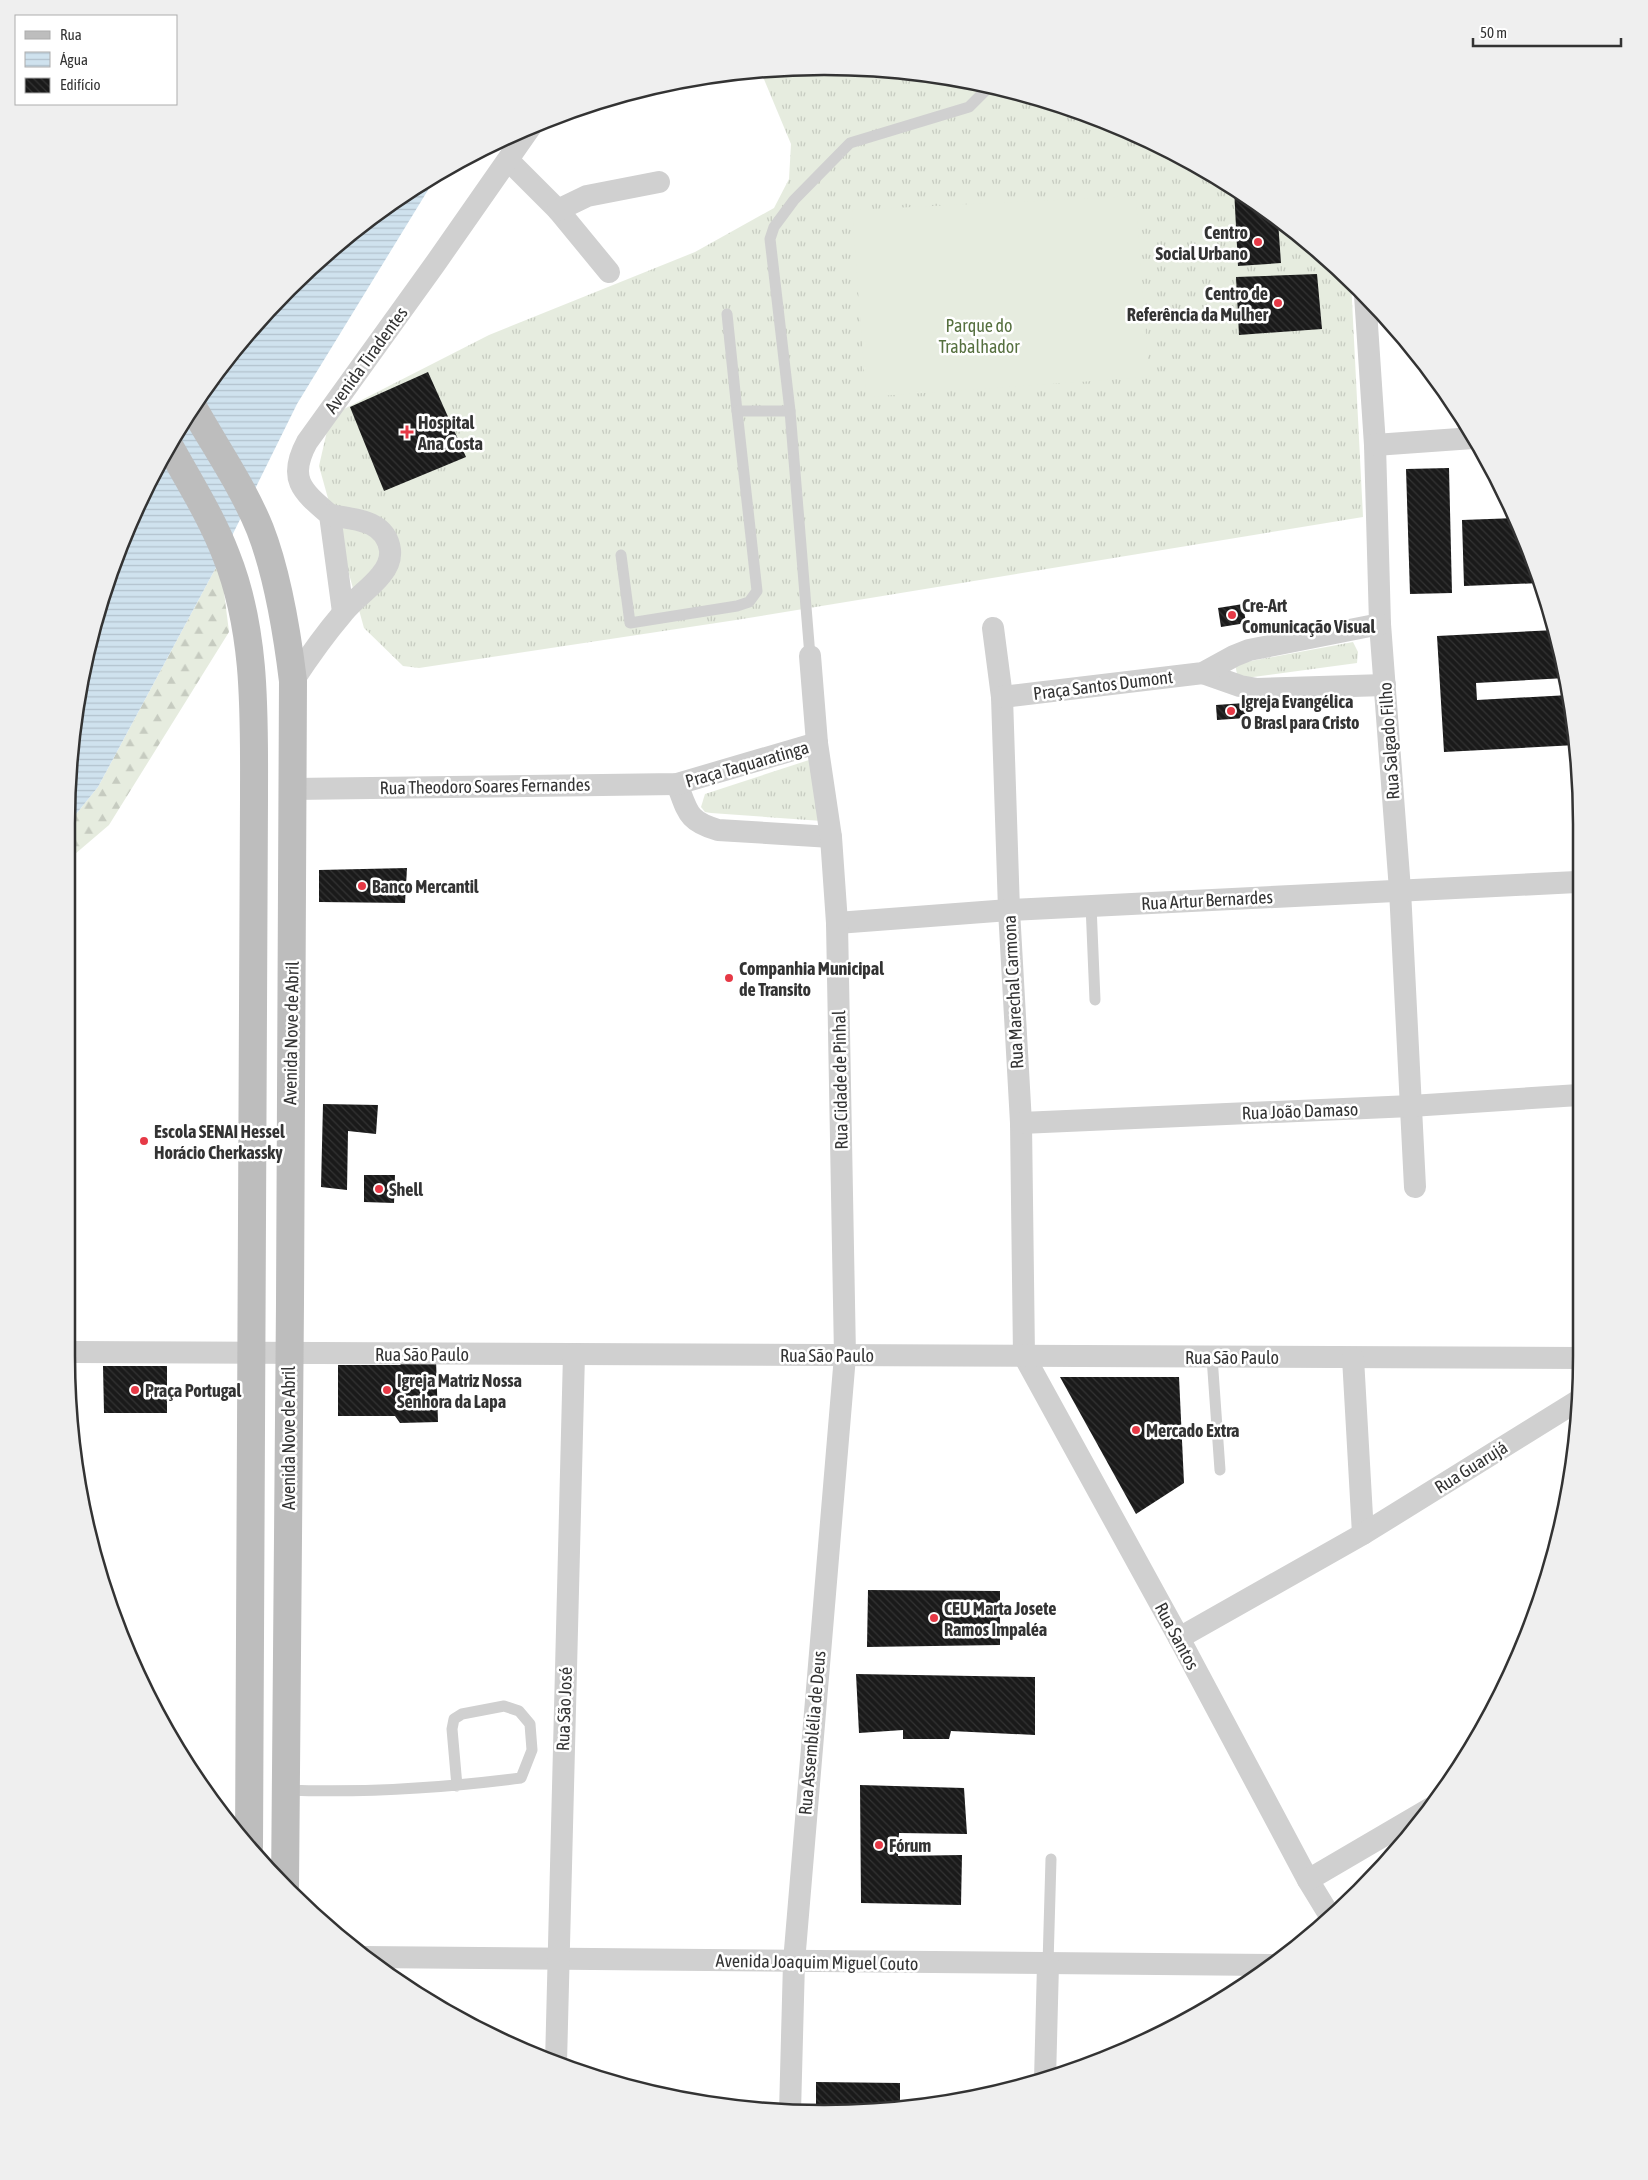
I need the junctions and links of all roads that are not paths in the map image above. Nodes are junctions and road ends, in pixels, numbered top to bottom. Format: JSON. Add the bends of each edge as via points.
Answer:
{"nodes":[{"id":1,"x":984,"y":92,"type":"edge"},
{"id":2,"x":523,"y":138,"type":"edge"},
{"id":3,"x":508,"y":160,"type":"junction"},
{"id":4,"x":659,"y":182,"type":"dead end"},
{"id":5,"x":558,"y":210,"type":"junction"},
{"id":6,"x":609,"y":272,"type":"dead end"},
{"id":7,"x":1366,"y":307,"type":"edge"},
{"id":8,"x":727,"y":314,"type":"dead end"},
{"id":9,"x":737,"y":411,"type":"junction"},
{"id":10,"x":790,"y":411,"type":"junction"},
{"id":11,"x":197,"y":414,"type":"edge"},
{"id":12,"x":1466,"y":439,"type":"edge"},
{"id":13,"x":1374,"y":445,"type":"junction"},
{"id":14,"x":173,"y":453,"type":"edge"},
{"id":15,"x":330,"y":515,"type":"junction"},
{"id":16,"x":621,"y":555,"type":"dead end"},
{"id":17,"x":343,"y":612,"type":"junction"},
{"id":18,"x":1380,"y":624,"type":"junction"},
{"id":19,"x":993,"y":628,"type":"dead end"},
{"id":20,"x":329,"y":632,"type":"junction"},
{"id":21,"x":288,"y":636,"type":"junction"},
{"id":22,"x":810,"y":656,"type":"joint"},
{"id":23,"x":1203,"y":673,"type":"junction"},
{"id":24,"x":292,"y":681,"type":"junction"},
{"id":25,"x":1385,"y":685,"type":"junction"},
{"id":26,"x":1002,"y":697,"type":"junction"},
{"id":27,"x":817,"y":744,"type":"junction"},
{"id":28,"x":254,"y":755,"type":"junction"},
{"id":29,"x":677,"y":784,"type":"junction"},
{"id":30,"x":292,"y":789,"type":"junction"},
{"id":31,"x":831,"y":837,"type":"junction"},
{"id":32,"x":1573,"y":882,"type":"edge"},
{"id":33,"x":1400,"y":890,"type":"junction"},
{"id":34,"x":1091,"y":905,"type":"junction"},
{"id":35,"x":1009,"y":910,"type":"junction"},
{"id":36,"x":837,"y":923,"type":"junction"},
{"id":37,"x":1094,"y":1000,"type":"dead end"},
{"id":38,"x":1573,"y":1095,"type":"edge"},
{"id":39,"x":1411,"y":1106,"type":"junction"},
{"id":40,"x":1021,"y":1123,"type":"junction"},
{"id":41,"x":1415,"y":1186,"type":"dead end"},
{"id":42,"x":75,"y":1352,"type":"edge"},
{"id":43,"x":252,"y":1353,"type":"junction"},
{"id":44,"x":289,"y":1353,"type":"junction"},
{"id":45,"x":574,"y":1354,"type":"junction"},
{"id":46,"x":846,"y":1356,"type":"junction"},
{"id":47,"x":1024,"y":1356,"type":"junction"},
{"id":48,"x":1212,"y":1357,"type":"junction"},
{"id":49,"x":1353,"y":1358,"type":"junction"},
{"id":50,"x":1573,"y":1358,"type":"edge"},
{"id":51,"x":1571,"y":1405,"type":"edge"},
{"id":52,"x":1220,"y":1470,"type":"dead end"},
{"id":53,"x":1363,"y":1534,"type":"junction"},
{"id":54,"x":1179,"y":1638,"type":"junction"},
{"id":55,"x":457,"y":1786,"type":"junction"},
{"id":56,"x":286,"y":1790,"type":"junction"},
{"id":57,"x":1412,"y":1819,"type":"edge"},
{"id":58,"x":249,"y":1835,"type":"edge"},
{"id":59,"x":1050,"y":1859,"type":"dead end"},
{"id":60,"x":285,"y":1876,"type":"edge"},
{"id":61,"x":1308,"y":1880,"type":"junction"},
{"id":62,"x":1327,"y":1911,"type":"edge"},
{"id":63,"x":378,"y":1957,"type":"edge"},
{"id":64,"x":558,"y":1959,"type":"junction"},
{"id":65,"x":794,"y":1962,"type":"junction"},
{"id":66,"x":1048,"y":1964,"type":"junction"},
{"id":67,"x":1259,"y":1965,"type":"edge"},
{"id":68,"x":556,"y":2055,"type":"edge"},
{"id":69,"x":1045,"y":2071,"type":"edge"},
{"id":70,"x":790,"y":2104,"type":"edge"}],
"edges":[{"from":1,"to":10,"type":"lane","via":[[969,107],[850,143],[794,200],[774,227],[770,239]]},
{"from":2,"to":3,"type":"street","name":"Avenida Tiradentes"},
{"from":3,"to":5,"type":"street"},
{"from":3,"to":15,"type":"street","name":"Avenida Tiradentes","via":[[299,456],[297,474],[304,492]]},
{"from":4,"to":5,"type":"street","via":[[587,196]]},
{"from":5,"to":6,"type":"street"},
{"from":7,"to":13,"type":"street","name":"Rua Salgado Filho"},
{"from":8,"to":9,"type":"lane"},
{"from":9,"to":10,"type":"lane"},
{"from":9,"to":16,"type":"lane","via":[[757,591],[749,602],[630,623]]},
{"from":10,"to":22,"type":"lane"},
{"from":11,"to":21,"type":"main road","name":"Avenida Nove de Abril","via":[[249,507],[265,544]]},
{"from":12,"to":13,"type":"street"},
{"from":13,"to":18,"type":"street","name":"Rua Salgado Filho"},
{"from":14,"to":28,"type":"main road","name":"Avenida Nove de Abril","via":[[214,528],[235,582],[246,627],[252,676]]},
{"from":15,"to":17,"type":"street"},
{"from":15,"to":17,"type":"street","via":[[372,524],[388,541],[390,554],[388,566],[381,575]]},
{"from":17,"to":20,"type":"street"},
{"from":18,"to":23,"type":"street","name":"Praça Santos Dumont","via":[[1249,650]]},
{"from":18,"to":25,"type":"street","name":"Rua Salgado Filho"},
{"from":19,"to":26,"type":"street","name":"Rua Marechal Carmona"},
{"from":20,"to":21,"type":"street"},
{"from":20,"to":24,"type":"street"},
{"from":21,"to":24,"type":"main road","name":"Avenida Nove de Abril"},
{"from":22,"to":27,"type":"street","name":"Rua Cidade de Pinhal"},
{"from":23,"to":25,"type":"street","name":"Praça Santos Dumont","via":[[1257,689]]},
{"from":23,"to":26,"type":"street","name":"Praça Santos Dumont"},
{"from":24,"to":30,"type":"main road","name":"Avenida Nove de Abril"},
{"from":25,"to":33,"type":"street","name":"Rua Salgado Filho"},
{"from":26,"to":35,"type":"street","name":"Rua Marechal Carmona"},
{"from":27,"to":29,"type":"street","name":"Praça Taquaratinga"},
{"from":27,"to":31,"type":"street","name":"Rua Cidade de Pinhal"},
{"from":28,"to":30,"type":"main road","via":[[270,783]]},
{"from":28,"to":43,"type":"main road","name":"Avenida Nove de Abril"},
{"from":29,"to":30,"type":"street","name":"Rua Theodoro Soares Fernandes"},
{"from":29,"to":31,"type":"street","name":"Praça Taquaratinga","via":[[690,816],[702,825],[718,830]]},
{"from":30,"to":44,"type":"main road","name":"Avenida Nove de Abril"},
{"from":31,"to":36,"type":"street","name":"Rua Cidade de Pinhal"},
{"from":32,"to":33,"type":"street","name":"Rua Artur Bernardes"},
{"from":33,"to":34,"type":"street","name":"Rua Artur Bernardes"},
{"from":33,"to":39,"type":"street","name":"Rua Salgado Filho"},
{"from":34,"to":35,"type":"street","name":"Rua Artur Bernardes"},
{"from":34,"to":37,"type":"lane"},
{"from":35,"to":36,"type":"street","name":"Rua Artur Bernardes"},
{"from":35,"to":40,"type":"street","name":"Rua Marechal Carmona"},
{"from":36,"to":46,"type":"street","name":"Rua Cidade de Pinhal"},
{"from":38,"to":39,"type":"street","name":"Rua João Damaso"},
{"from":39,"to":40,"type":"street","name":"Rua João Damaso"},
{"from":39,"to":41,"type":"street","name":"Rua Salgado Filho"},
{"from":40,"to":47,"type":"street","name":"Rua Marechal Carmona"},
{"from":42,"to":43,"type":"street","name":"Rua São Paulo"},
{"from":43,"to":44,"type":"street","name":"Rua São Paulo"},
{"from":43,"to":58,"type":"main road","name":"Avenida Nove de Abril"},
{"from":44,"to":45,"type":"street","name":"Rua São Paulo"},
{"from":44,"to":56,"type":"main road","name":"Avenida Nove de Abril"},
{"from":45,"to":46,"type":"street","name":"Rua São Paulo"},
{"from":45,"to":64,"type":"street","name":"Rua São José"},
{"from":46,"to":47,"type":"street","name":"Rua São Paulo"},
{"from":46,"to":65,"type":"street","name":"Rua Assemblélia de Deus"},
{"from":47,"to":48,"type":"street","name":"Rua São Paulo"},
{"from":47,"to":54,"type":"street","name":"Rua Santos"},
{"from":48,"to":49,"type":"street","name":"Rua São Paulo"},
{"from":48,"to":52,"type":"lane"},
{"from":49,"to":50,"type":"street","name":"Rua São Paulo"},
{"from":49,"to":53,"type":"street"},
{"from":51,"to":53,"type":"street","name":"Rua Guarujá"},
{"from":53,"to":54,"type":"street","name":"Rua Guarujá"},
{"from":54,"to":61,"type":"street","name":"Rua Santos"},
{"from":55,"to":55,"type":"lane","via":[[521,1778],[532,1750],[530,1724],[519,1711],[504,1706],[462,1714],[454,1719]]},
{"from":55,"to":56,"type":"lane","via":[[340,1792]]},
{"from":56,"to":60,"type":"main road","name":"Avenida Nove de Abril"},
{"from":57,"to":61,"type":"street"},
{"from":59,"to":66,"type":"lane"},
{"from":61,"to":62,"type":"street","name":"Rua Santos"},
{"from":63,"to":64,"type":"street","name":"Avenida Joaquim Miguel Couto"},
{"from":64,"to":65,"type":"street","name":"Avenida Joaquim Miguel Couto"},
{"from":64,"to":68,"type":"street","name":"Rua São José"},
{"from":65,"to":66,"type":"street","name":"Avenida Joaquim Miguel Couto"},
{"from":65,"to":70,"type":"street","name":"Rua Assemblélia de Deus"},
{"from":66,"to":67,"type":"street","name":"Avenida Joaquim Miguel Couto"},
{"from":66,"to":69,"type":"street"}]}
